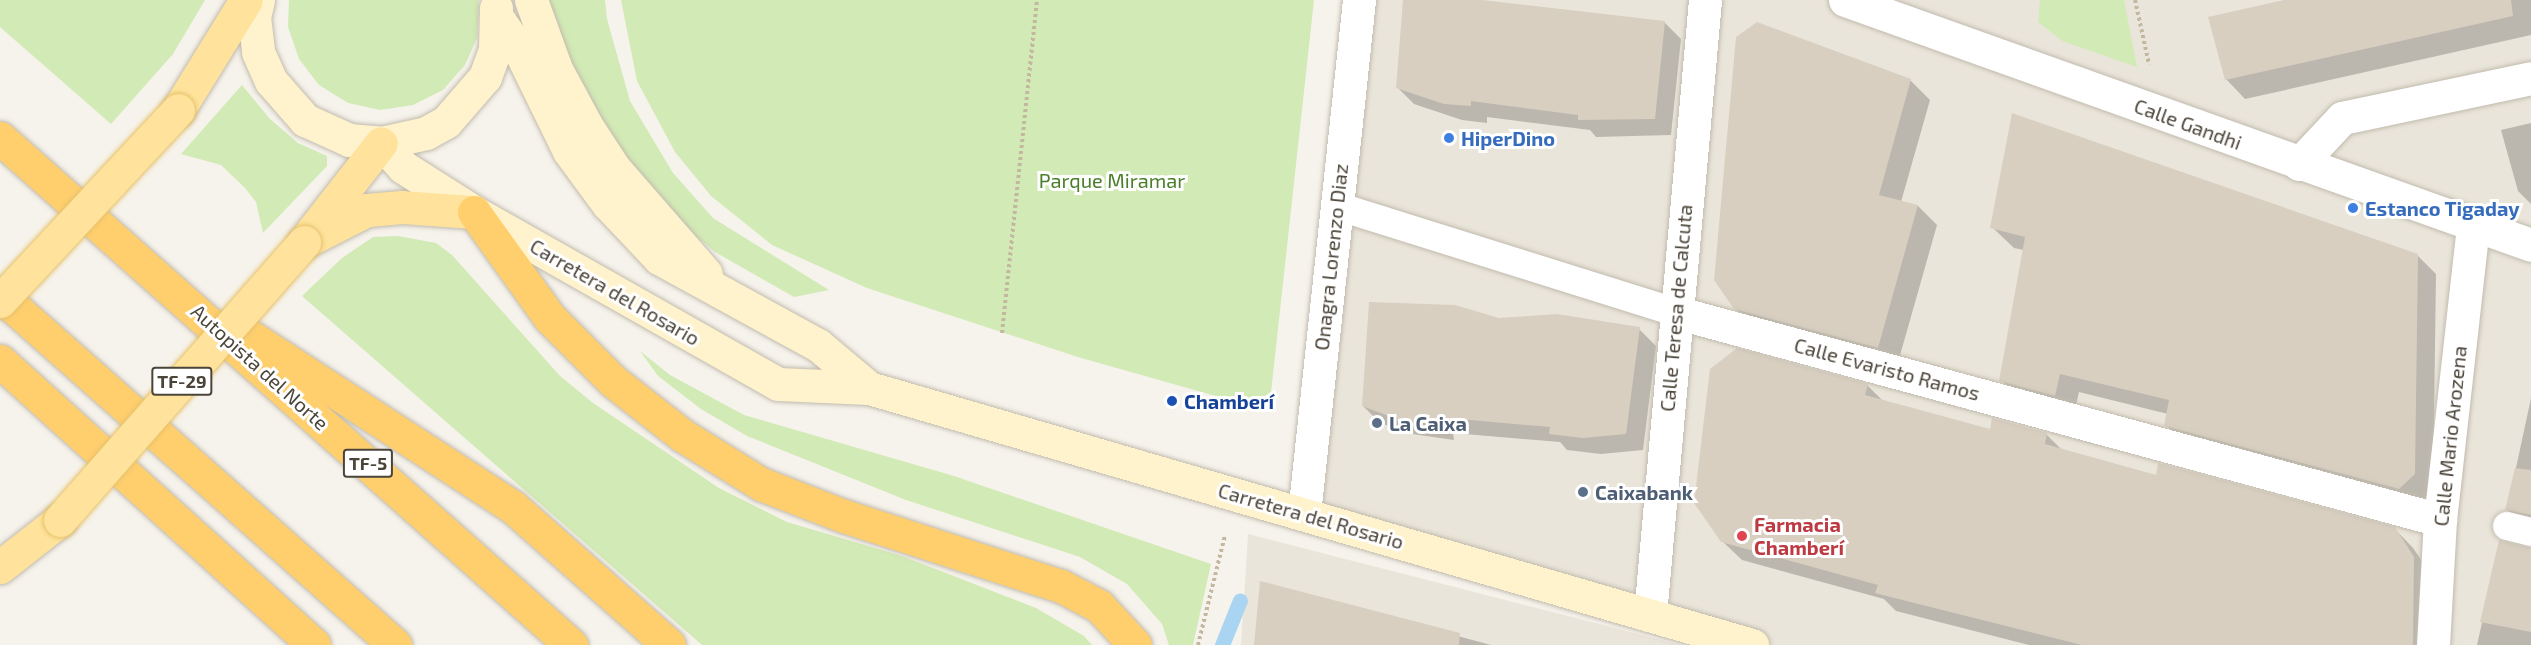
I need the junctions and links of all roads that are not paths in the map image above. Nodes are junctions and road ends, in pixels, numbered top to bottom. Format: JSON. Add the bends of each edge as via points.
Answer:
{"nodes":[{"id":1,"x":246,"y":0,"type":"edge"},
{"id":2,"x":258,"y":0,"type":"edge"},
{"id":3,"x":531,"y":0,"type":"edge"},
{"id":4,"x":1359,"y":0,"type":"edge"},
{"id":5,"x":1705,"y":0,"type":"edge"},
{"id":6,"x":1845,"y":0,"type":"edge"},
{"id":7,"x":496,"y":9,"type":"edge"},
{"id":8,"x":1908,"y":9,"type":"edge"},
{"id":9,"x":2531,"y":78,"type":"edge"},
{"id":10,"x":0,"y":138,"type":"edge"},
{"id":11,"x":381,"y":143,"type":"junction"},
{"id":12,"x":2299,"y":164,"type":"junction"},
{"id":13,"x":1337,"y":206,"type":"junction"},
{"id":14,"x":474,"y":212,"type":"junction"},
{"id":15,"x":2473,"y":227,"type":"junction"},
{"id":16,"x":304,"y":242,"type":"junction"},
{"id":17,"x":2531,"y":245,"type":"edge"},
{"id":18,"x":164,"y":281,"type":"junction"},
{"id":19,"x":723,"y":294,"type":"junction"},
{"id":20,"x":0,"y":295,"type":"edge"},
{"id":21,"x":0,"y":301,"type":"edge"},
{"id":22,"x":1675,"y":312,"type":"junction"},
{"id":23,"x":0,"y":361,"type":"edge"},
{"id":24,"x":869,"y":388,"type":"junction"},
{"id":25,"x":1304,"y":514,"type":"junction"},
{"id":26,"x":2440,"y":520,"type":"junction"},
{"id":27,"x":0,"y":567,"type":"edge"},
{"id":28,"x":1650,"y":615,"type":"junction"},
{"id":29,"x":314,"y":645,"type":"edge"},
{"id":30,"x":395,"y":645,"type":"edge"},
{"id":31,"x":571,"y":645,"type":"edge"},
{"id":32,"x":669,"y":645,"type":"edge"},
{"id":33,"x":1135,"y":645,"type":"edge"},
{"id":34,"x":1752,"y":645,"type":"edge"},
{"id":35,"x":2433,"y":645,"type":"edge"}],
"edges":[{"from":1,"to":21,"type":"main road","bridge":true,"via":[[178,110]]},
{"from":2,"to":11,"type":"main road","via":[[254,17],[258,52],[271,81],[305,120],[349,140]]},
{"from":3,"to":19,"type":"main road","via":[[556,69],[614,168]]},
{"from":4,"to":13,"type":"street","name":"Onagra Lorenzo Diaz"},
{"from":5,"to":22,"type":"street","name":"Calle Teresa de Calcuta"},
{"from":6,"to":8,"type":"street","name":"Calle Gandhi"},
{"from":7,"to":11,"type":"main road","via":[[495,49],[484,77],[446,122],[426,133]]},
{"from":7,"to":19,"type":"main road","name":"Carretera del Rosario","via":[[569,152],[608,204],[659,258]]},
{"from":8,"to":12,"type":"street","name":"Calle Gandhi","via":[[2159,114]]},
{"from":9,"to":12,"type":"street","via":[[2342,118]]},
{"from":10,"to":18,"type":"highway","name":"Autopista del Norte","number":"TF-5"},
{"from":11,"to":14,"type":"main road","name":"Carretera del Rosario","via":[[404,167]]},
{"from":11,"to":16,"type":"main road","number":"TF-29"},
{"from":12,"to":15,"type":"street","name":"Calle Gandhi"},
{"from":13,"to":22,"type":"street","name":"Calle Evaristo Ramos"},
{"from":13,"to":25,"type":"street","name":"Onagra Lorenzo Diaz"},
{"from":14,"to":16,"type":"main road","via":[[402,207],[367,210]]},
{"from":14,"to":24,"type":"main road","name":"Carretera del Rosario","via":[[778,384]]},
{"from":14,"to":33,"type":"highway","via":[[550,318],[613,381],[682,435],[761,484],[844,516],[1061,586],[1099,606]]},
{"from":15,"to":17,"type":"street","name":"Calle Gandhi"},
{"from":15,"to":26,"type":"street","name":"Calle Mario Arozena"},
{"from":16,"to":27,"type":"main road","number":"TF-29","bridge":true,"via":[[60,520]]},
{"from":18,"to":31,"type":"highway","name":"Autopista del Norte","number":"TF-5"},
{"from":18,"to":32,"type":"highway","via":[[513,507]]},
{"from":19,"to":24,"type":"main road","name":"Carretera del Rosario","via":[[818,345]]},
{"from":20,"to":30,"type":"highway"},
{"from":22,"to":26,"type":"street","name":"Calle Evaristo Ramos"},
{"from":22,"to":28,"type":"street","name":"Calle Teresa de Calcuta"},
{"from":23,"to":29,"type":"highway"},
{"from":24,"to":25,"type":"main road","name":"Carretera del Rosario"},
{"from":25,"to":28,"type":"main road","name":"Carretera del Rosario"},
{"from":26,"to":35,"type":"street","name":"Calle Mario Arozena"},
{"from":28,"to":34,"type":"main road","name":"Carretera del Rosario"}]}
